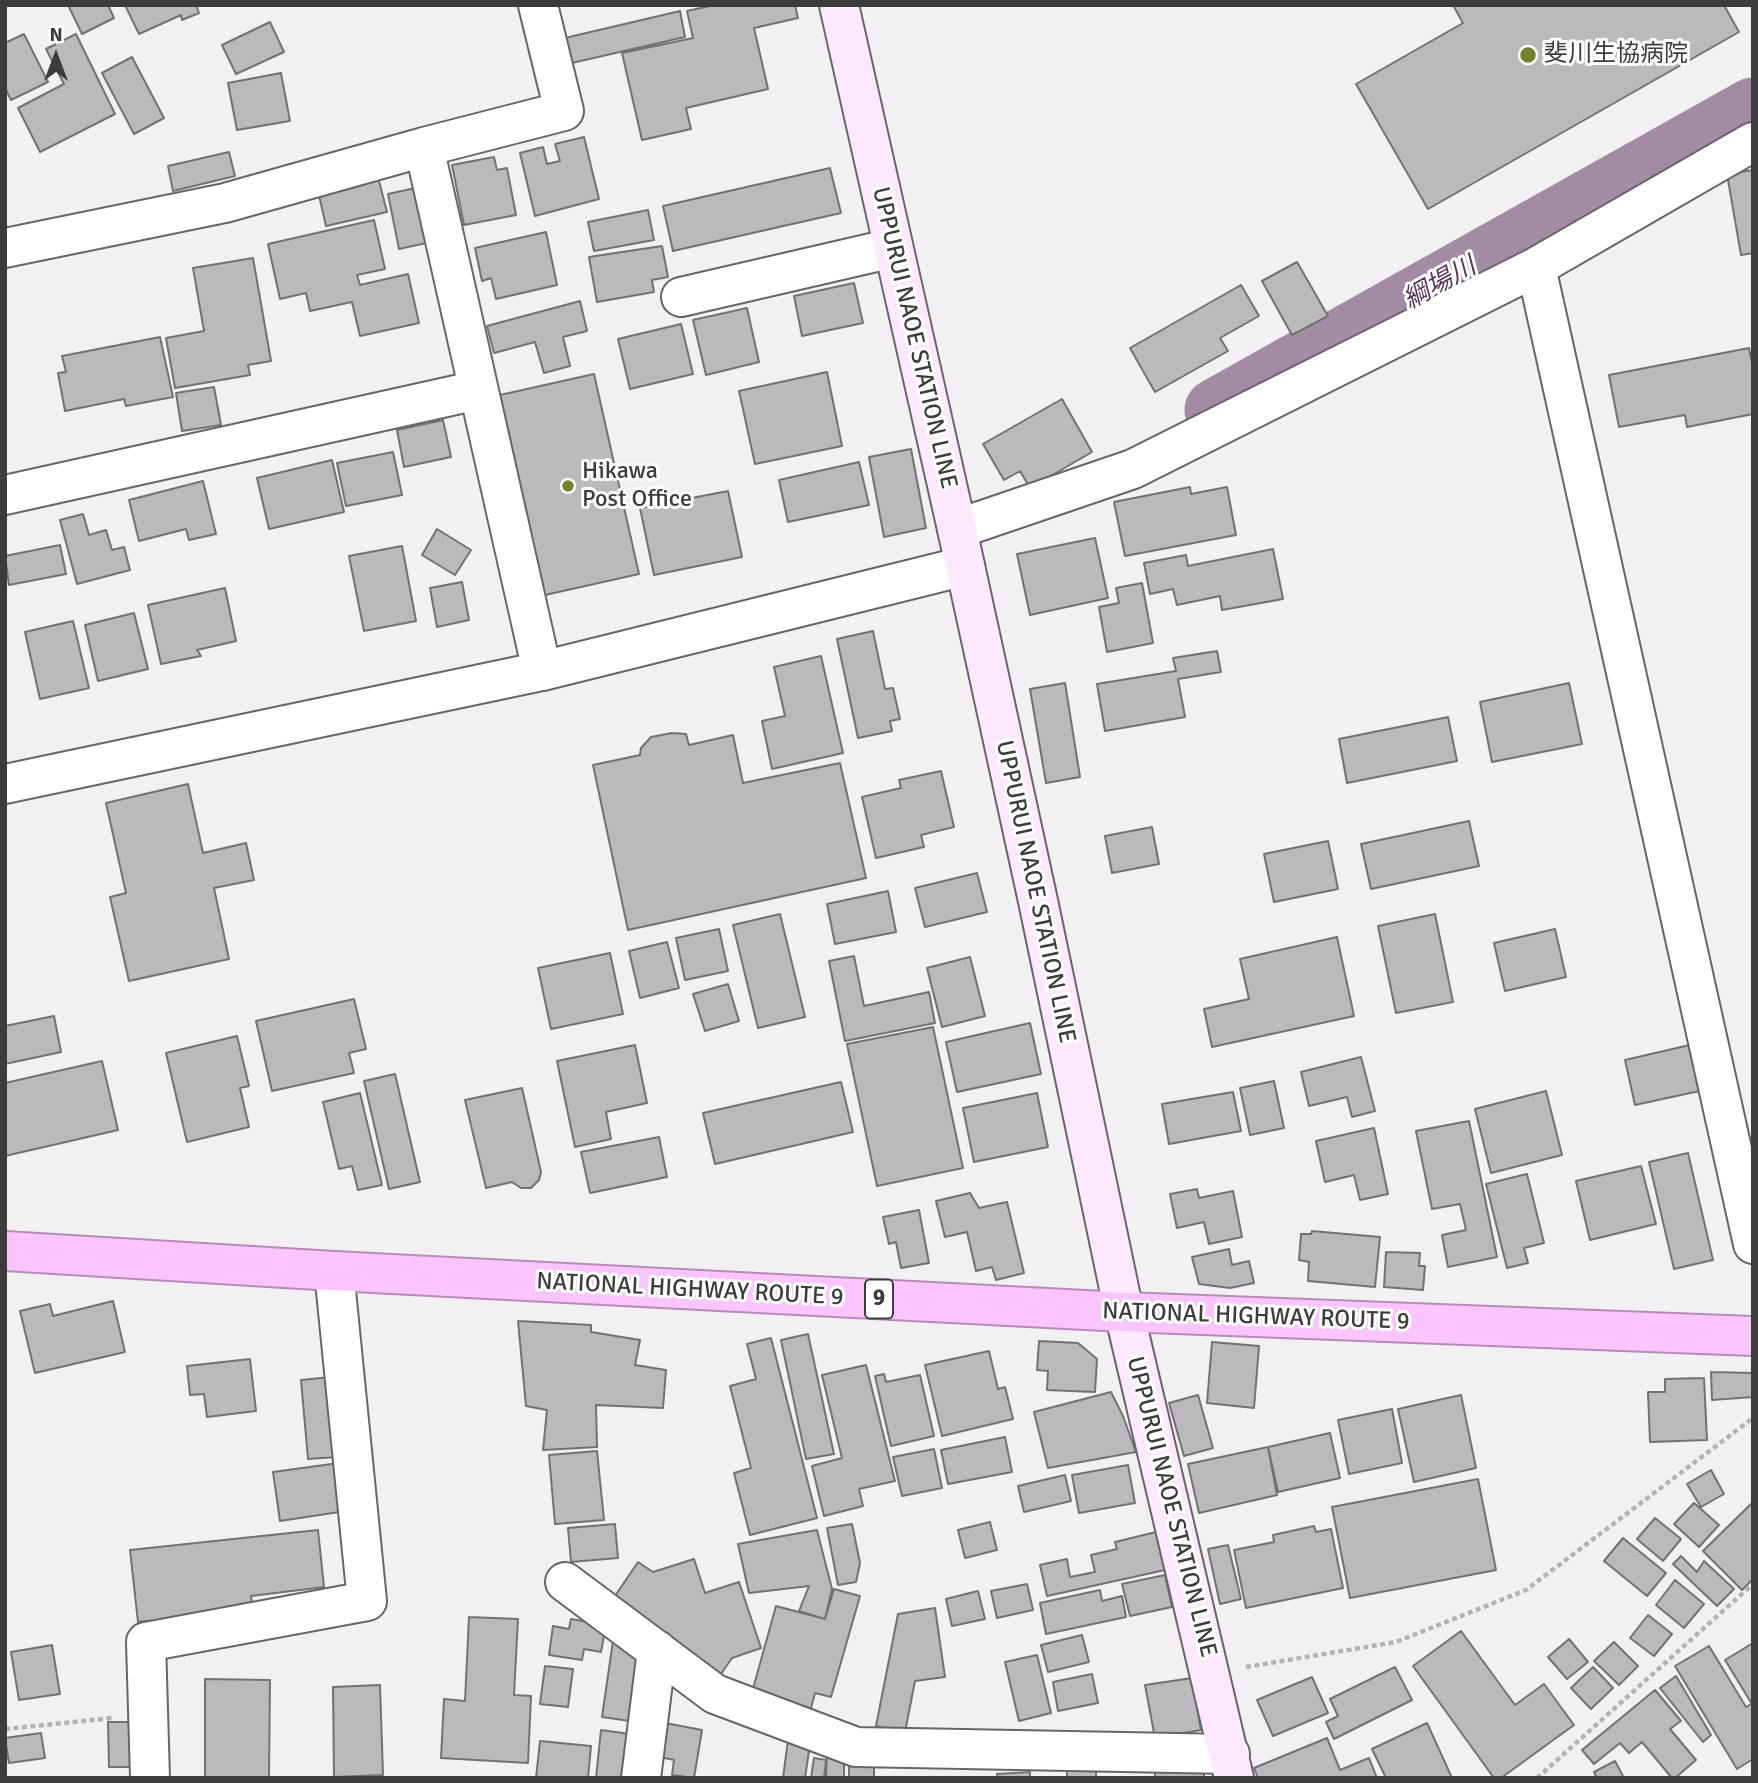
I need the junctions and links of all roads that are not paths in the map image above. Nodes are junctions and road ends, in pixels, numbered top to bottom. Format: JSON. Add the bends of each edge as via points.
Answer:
{"nodes":[{"id":1,"x":538,"y":5,"type":"edge"},
{"id":2,"x":839,"y":5,"type":"edge"},
{"id":3,"x":1753,"y":142,"type":"edge"},
{"id":4,"x":424,"y":147,"type":"junction"},
{"id":5,"x":5,"y":248,"type":"edge"},
{"id":6,"x":893,"y":248,"type":"junction"},
{"id":7,"x":1536,"y":267,"type":"junction"},
{"id":8,"x":681,"y":297,"type":"dead end"},
{"id":9,"x":478,"y":390,"type":"junction"},
{"id":10,"x":5,"y":495,"type":"edge"},
{"id":11,"x":961,"y":547,"type":"junction"},
{"id":12,"x":542,"y":671,"type":"junction"},
{"id":13,"x":5,"y":784,"type":"edge"},
{"id":14,"x":1753,"y":1244,"type":"edge"},
{"id":15,"x":5,"y":1251,"type":"edge"},
{"id":16,"x":334,"y":1271,"type":"junction"},
{"id":17,"x":1124,"y":1312,"type":"junction"},
{"id":18,"x":1753,"y":1336,"type":"edge"},
{"id":19,"x":565,"y":1582,"type":"dead end"},
{"id":20,"x":657,"y":1650,"type":"junction"},
{"id":21,"x":1232,"y":1766,"type":"edge"},
{"id":22,"x":150,"y":1778,"type":"edge"},
{"id":23,"x":641,"y":1778,"type":"edge"}],
"edges":[{"from":1,"to":4,"type":"street","via":[[564,111]]},
{"from":2,"to":6,"type":"main road","name":"UPPURUI NAOE STATION LINE"},
{"from":3,"to":7,"type":"street"},
{"from":4,"to":5,"type":"street","via":[[225,203]]},
{"from":4,"to":9,"type":"street"},
{"from":6,"to":8,"type":"street"},
{"from":6,"to":11,"type":"main road","name":"UPPURUI NAOE STATION LINE"},
{"from":7,"to":11,"type":"street","via":[[1133,469]]},
{"from":7,"to":14,"type":"street"},
{"from":9,"to":10,"type":"street"},
{"from":9,"to":12,"type":"street"},
{"from":11,"to":12,"type":"street"},
{"from":11,"to":17,"type":"main road","name":"UPPURUI NAOE STATION LINE"},
{"from":12,"to":13,"type":"street"},
{"from":15,"to":16,"type":"highway","name":"NATIONAL HIGHWAY ROUTE 9","number":"9"},
{"from":16,"to":17,"type":"highway","name":"NATIONAL HIGHWAY ROUTE 9","number":"9"},
{"from":16,"to":22,"type":"street","via":[[368,1601],[146,1642]]},
{"from":17,"to":18,"type":"highway","name":"NATIONAL HIGHWAY ROUTE 9","number":"9"},
{"from":17,"to":21,"type":"main road","name":"UPPURUI NAOE STATION LINE"},
{"from":19,"to":20,"type":"street"},
{"from":20,"to":21,"type":"street","via":[[715,1694],[856,1747]]},
{"from":20,"to":23,"type":"street"}]}
